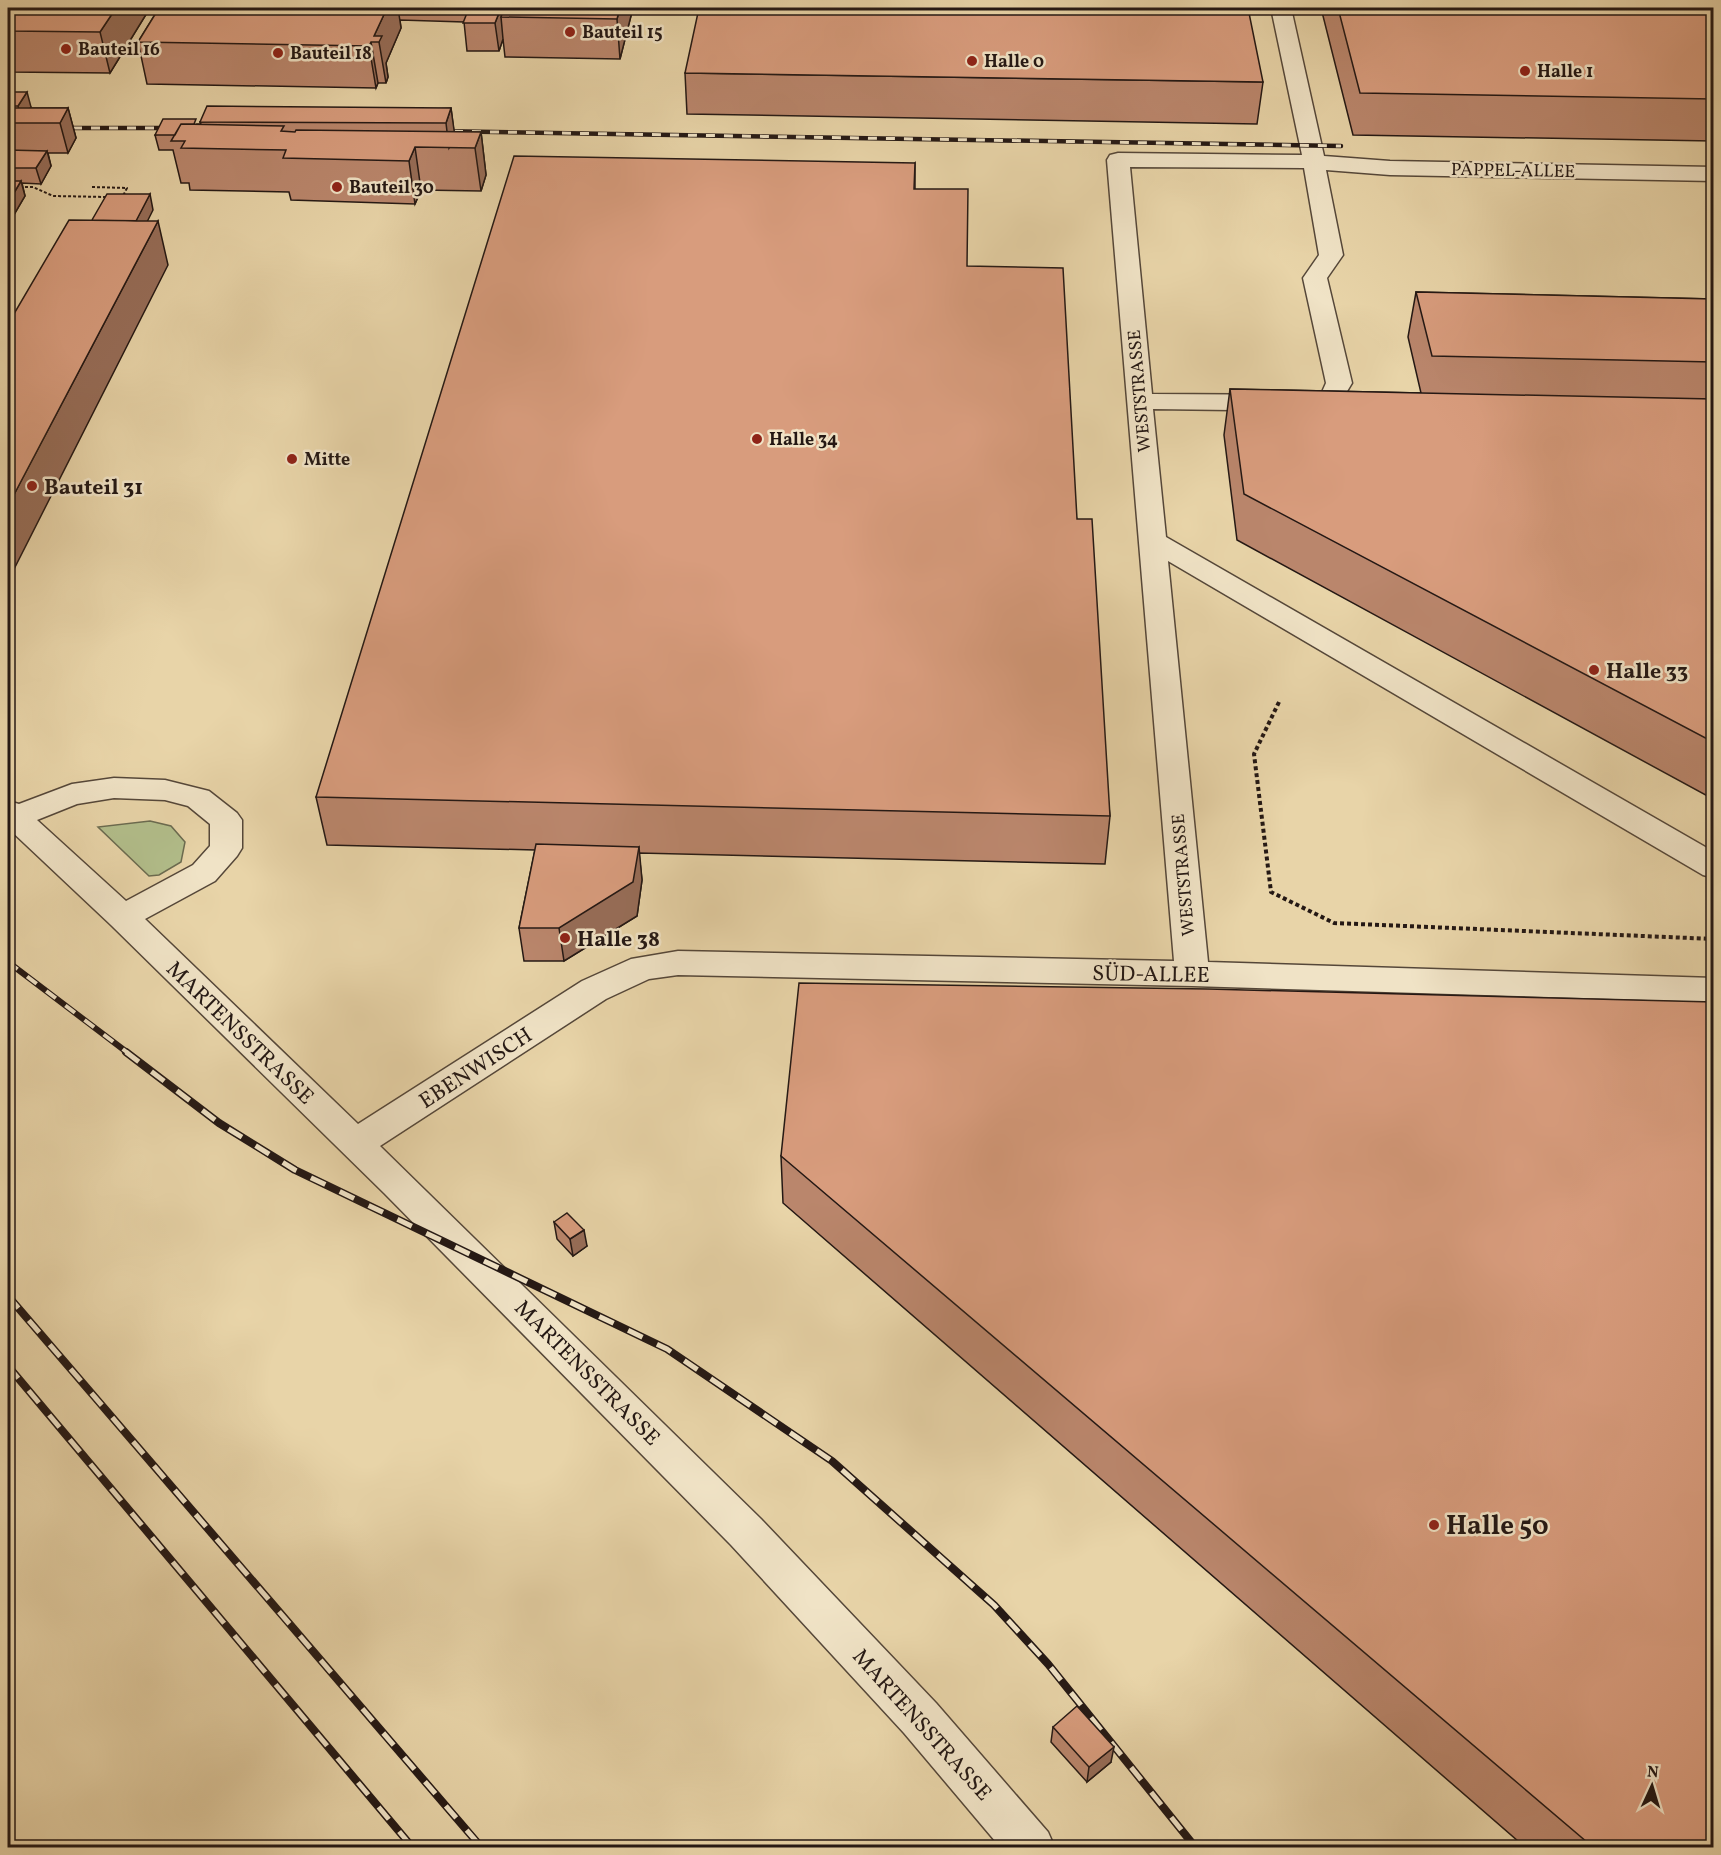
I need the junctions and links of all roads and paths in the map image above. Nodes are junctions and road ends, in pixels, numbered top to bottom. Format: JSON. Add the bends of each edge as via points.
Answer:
{"nodes":[{"id":1,"x":1281,"y":8,"type":"edge"},
{"id":2,"x":1314,"y":162,"type":"junction"},
{"id":3,"x":1713,"y":174,"type":"edge"},
{"id":4,"x":92,"y":187,"type":"dead end"},
{"id":5,"x":16,"y":188,"type":"edge"},
{"id":6,"x":110,"y":197,"type":"edge"},
{"id":7,"x":122,"y":197,"type":"edge"},
{"id":8,"x":1140,"y":401,"type":"junction"},
{"id":9,"x":1152,"y":540,"type":"junction"},
{"id":10,"x":1279,"y":702,"type":"dead end"},
{"id":11,"x":11,"y":814,"type":"edge"},
{"id":12,"x":1713,"y":867,"type":"edge"},
{"id":13,"x":123,"y":917,"type":"junction"},
{"id":14,"x":1713,"y":939,"type":"edge"},
{"id":15,"x":1192,"y":974,"type":"junction"},
{"id":16,"x":594,"y":990,"type":"joint"},
{"id":17,"x":1713,"y":990,"type":"edge"},
{"id":18,"x":355,"y":1144,"type":"junction"},
{"id":19,"x":1032,"y":1848,"type":"edge"}],
"edges":[{"from":1,"to":2,"type":"street"},
{"from":2,"to":3,"type":"street","name":"PAPPEL-ALLEE","via":[[1390,168]]},
{"from":2,"to":8,"type":"street","name":"WESTSTRASSE","via":[[1118,160]]},
{"from":2,"to":8,"type":"street","via":[[1331,255],[1315,278],[1339,383],[1331,398],[1303,403]]},
{"from":4,"to":7,"type":"path","via":[[127,188]]},
{"from":5,"to":6,"type":"path","via":[[33,187],[53,196]]},
{"from":8,"to":9,"type":"street","name":"WESTSTRASSE"},
{"from":9,"to":12,"type":"street"},
{"from":9,"to":15,"type":"street","name":"WESTSTRASSE"},
{"from":10,"to":14,"type":"path","via":[[1254,754],[1271,892],[1334,923]]},
{"from":11,"to":13,"type":"street","name":"MARTENSSTRASSE"},
{"from":11,"to":13,"type":"street","name":"MARTENSSTRASSE","via":[[72,794],[114,788],[165,790],[198,798],[226,820],[226,848],[204,873]]},
{"from":13,"to":18,"type":"street","name":"MARTENSSTRASSE"},
{"from":15,"to":16,"type":"street","name":"SÜD-ALLEE","via":[[678,963],[643,968]]},
{"from":15,"to":17,"type":"street","name":"SÜD-ALLEE"},
{"from":16,"to":18,"type":"street","name":"EBENWISCH"},
{"from":18,"to":19,"type":"street","name":"MARTENSSTRASSE","via":[[746,1532],[920,1718]]}]}
